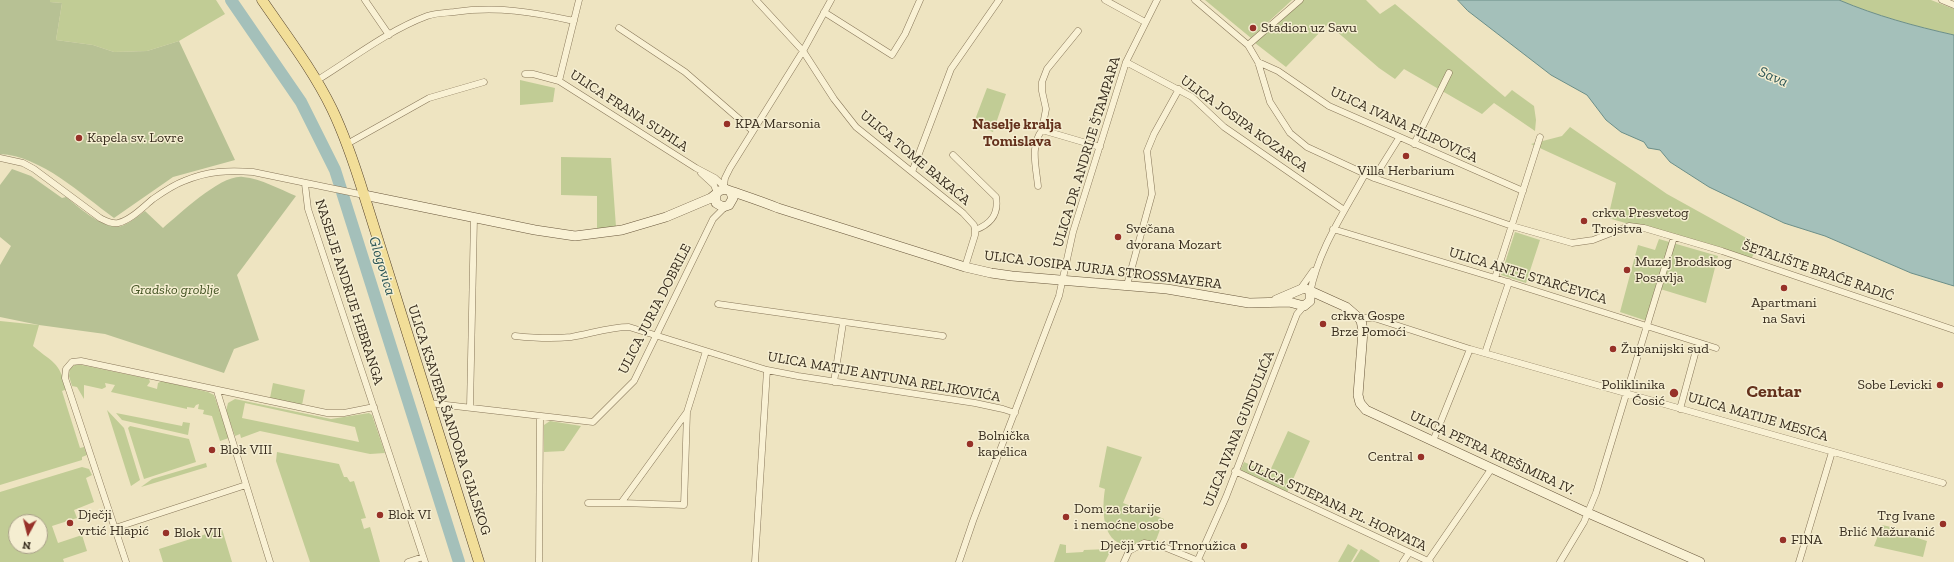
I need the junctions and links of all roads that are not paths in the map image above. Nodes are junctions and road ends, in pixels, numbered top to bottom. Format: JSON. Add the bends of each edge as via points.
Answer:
{"nodes":[{"id":1,"x":262,"y":0,"type":"edge"},
{"id":2,"x":365,"y":0,"type":"edge"},
{"id":3,"x":579,"y":0,"type":"edge"},
{"id":4,"x":756,"y":0,"type":"edge"},
{"id":5,"x":831,"y":0,"type":"edge"},
{"id":6,"x":920,"y":0,"type":"edge"},
{"id":7,"x":999,"y":0,"type":"edge"},
{"id":8,"x":1105,"y":0,"type":"edge"},
{"id":9,"x":1157,"y":0,"type":"edge"},
{"id":10,"x":1195,"y":0,"type":"edge"},
{"id":11,"x":1300,"y":0,"type":"edge"},
{"id":12,"x":1942,"y":0,"type":"edge"},
{"id":13,"x":1954,"y":5,"type":"edge"},
{"id":14,"x":824,"y":12,"type":"junction"},
{"id":15,"x":574,"y":21,"type":"junction"},
{"id":16,"x":1145,"y":22,"type":"junction"},
{"id":17,"x":619,"y":28,"type":"dead end"},
{"id":18,"x":1078,"y":31,"type":"dead end"},
{"id":19,"x":389,"y":35,"type":"junction"},
{"id":20,"x":1248,"y":45,"type":"junction"},
{"id":21,"x":803,"y":51,"type":"junction"},
{"id":22,"x":1126,"y":62,"type":"junction"},
{"id":23,"x":1258,"y":62,"type":"junction"},
{"id":24,"x":1448,"y":73,"type":"dead end"},
{"id":25,"x":525,"y":74,"type":"dead end"},
{"id":26,"x":316,"y":81,"type":"junction"},
{"id":27,"x":559,"y":81,"type":"junction"},
{"id":28,"x":484,"y":82,"type":"dead end"},
{"id":29,"x":1179,"y":89,"type":"junction"},
{"id":30,"x":1042,"y":130,"type":"junction"},
{"id":31,"x":753,"y":131,"type":"junction"},
{"id":32,"x":1540,"y":137,"type":"dead end"},
{"id":33,"x":1399,"y":138,"type":"junction"},
{"id":34,"x":347,"y":144,"type":"junction"},
{"id":35,"x":1414,"y":144,"type":"junction"},
{"id":36,"x":1100,"y":147,"type":"junction"},
{"id":37,"x":953,"y":155,"type":"dead end"},
{"id":38,"x":0,"y":158,"type":"edge"},
{"id":39,"x":696,"y":168,"type":"junction"},
{"id":40,"x":912,"y":172,"type":"junction"},
{"id":41,"x":1365,"y":174,"type":"junction"},
{"id":42,"x":1374,"y":178,"type":"junction"},
{"id":43,"x":305,"y":184,"type":"junction"},
{"id":44,"x":1038,"y":186,"type":"dead end"},
{"id":45,"x":728,"y":189,"type":"junction"},
{"id":46,"x":1523,"y":191,"type":"junction"},
{"id":47,"x":359,"y":194,"type":"junction"},
{"id":48,"x":721,"y":200,"type":"junction"},
{"id":49,"x":778,"y":208,"type":"junction"},
{"id":50,"x":1344,"y":210,"type":"junction"},
{"id":51,"x":474,"y":218,"type":"junction"},
{"id":52,"x":713,"y":219,"type":"junction"},
{"id":53,"x":1512,"y":226,"type":"junction"},
{"id":54,"x":975,"y":230,"type":"junction"},
{"id":55,"x":1333,"y":230,"type":"junction"},
{"id":56,"x":1674,"y":237,"type":"junction"},
{"id":57,"x":1316,"y":266,"type":"junction"},
{"id":58,"x":966,"y":267,"type":"junction"},
{"id":59,"x":1496,"y":278,"type":"junction"},
{"id":60,"x":1062,"y":281,"type":"junction"},
{"id":61,"x":1509,"y":282,"type":"junction"},
{"id":62,"x":1127,"y":285,"type":"junction"},
{"id":63,"x":1298,"y":290,"type":"junction"},
{"id":64,"x":1305,"y":301,"type":"junction"},
{"id":65,"x":1265,"y":303,"type":"junction"},
{"id":66,"x":718,"y":304,"type":"dead end"},
{"id":67,"x":1359,"y":317,"type":"junction"},
{"id":68,"x":842,"y":323,"type":"junction"},
{"id":69,"x":1648,"y":326,"type":"junction"},
{"id":70,"x":1954,"y":330,"type":"edge"},
{"id":71,"x":657,"y":335,"type":"junction"},
{"id":72,"x":515,"y":336,"type":"dead end"},
{"id":73,"x":943,"y":336,"type":"dead end"},
{"id":74,"x":1698,"y":343,"type":"junction"},
{"id":75,"x":1716,"y":348,"type":"dead end"},
{"id":76,"x":1470,"y":349,"type":"junction"},
{"id":77,"x":706,"y":352,"type":"junction"},
{"id":78,"x":1485,"y":353,"type":"junction"},
{"id":79,"x":766,"y":370,"type":"junction"},
{"id":80,"x":834,"y":382,"type":"junction"},
{"id":81,"x":217,"y":391,"type":"junction"},
{"id":82,"x":1627,"y":394,"type":"junction"},
{"id":83,"x":429,"y":403,"type":"junction"},
{"id":84,"x":374,"y":407,"type":"junction"},
{"id":85,"x":470,"y":407,"type":"junction"},
{"id":86,"x":1680,"y":409,"type":"junction"},
{"id":87,"x":687,"y":412,"type":"junction"},
{"id":88,"x":1015,"y":413,"type":"junction"},
{"id":89,"x":540,"y":417,"type":"junction"},
{"id":90,"x":1433,"y":442,"type":"junction"},
{"id":91,"x":1832,"y":452,"type":"junction"},
{"id":92,"x":1492,"y":468,"type":"junction"},
{"id":93,"x":1235,"y":471,"type":"junction"},
{"id":94,"x":1943,"y":483,"type":"dead end"},
{"id":95,"x":246,"y":485,"type":"junction"},
{"id":96,"x":588,"y":503,"type":"dead end"},
{"id":97,"x":621,"y":503,"type":"junction"},
{"id":98,"x":1588,"y":513,"type":"junction"},
{"id":99,"x":115,"y":528,"type":"junction"},
{"id":100,"x":1409,"y":553,"type":"junction"},
{"id":101,"x":424,"y":560,"type":"edge"},
{"id":102,"x":1199,"y":561,"type":"edge"},
{"id":103,"x":126,"y":562,"type":"edge"},
{"id":104,"x":270,"y":562,"type":"edge"},
{"id":105,"x":408,"y":562,"type":"edge"},
{"id":106,"x":479,"y":562,"type":"edge"},
{"id":107,"x":539,"y":562,"type":"edge"},
{"id":108,"x":755,"y":562,"type":"edge"},
{"id":109,"x":959,"y":562,"type":"edge"},
{"id":110,"x":1124,"y":562,"type":"edge"},
{"id":111,"x":1403,"y":562,"type":"edge"},
{"id":112,"x":1429,"y":562,"type":"edge"},
{"id":113,"x":1560,"y":562,"type":"edge"},
{"id":114,"x":1699,"y":562,"type":"edge"},
{"id":115,"x":1799,"y":562,"type":"edge"}],
"edges":[{"from":1,"to":26,"type":"main road","name":"ULICA KSAVERA ŠANDORA GJALSKOG"},
{"from":2,"to":19,"type":"street"},
{"from":3,"to":15,"type":"street","name":"ULICA FRANA SUPILA"},
{"from":4,"to":21,"type":"street","name":"ULICA TOME BAKAČA"},
{"from":5,"to":14,"type":"street"},
{"from":6,"to":14,"type":"street","via":[[905,34],[892,55]]},
{"from":7,"to":40,"type":"street","via":[[951,69]]},
{"from":8,"to":16,"type":"street"},
{"from":9,"to":16,"type":"street","name":"ULICA DR. ANDRIJE ŠTAMPARA"},
{"from":10,"to":20,"type":"street","name":"ŠETALIŠTE BRAĆE RADIĆ"},
{"from":11,"to":20,"type":"street"},
{"from":12,"to":13,"type":"street"},
{"from":14,"to":21,"type":"street"},
{"from":15,"to":19,"type":"street","via":[[538,13],[481,8],[428,16]]},
{"from":15,"to":27,"type":"street","name":"ULICA FRANA SUPILA"},
{"from":16,"to":22,"type":"street","name":"ULICA DR. ANDRIJE ŠTAMPARA"},
{"from":17,"to":31,"type":"street","via":[[685,72]]},
{"from":18,"to":30,"type":"street","via":[[1047,68],[1042,82],[1046,109]]},
{"from":19,"to":26,"type":"street"},
{"from":20,"to":23,"type":"street","name":"ŠETALIŠTE BRAĆE RADIĆ"},
{"from":21,"to":31,"type":"street"},
{"from":21,"to":40,"type":"street","name":"ULICA TOME BAKAČA","via":[[849,119]]},
{"from":22,"to":29,"type":"street","name":"ULICA JOSIPA KOZARCA"},
{"from":22,"to":36,"type":"street","name":"ULICA DR. ANDRIJE ŠTAMPARA"},
{"from":23,"to":33,"type":"street","name":"ULICA IVANA FILIPOVIĆA","via":[[1278,71],[1329,106]]},
{"from":23,"to":41,"type":"street","name":"ŠETALIŠTE BRAĆE RADIĆ","via":[[1270,102],[1290,133],[1307,147]]},
{"from":24,"to":35,"type":"street"},
{"from":25,"to":27,"type":"street"},
{"from":26,"to":34,"type":"main road","name":"ULICA KSAVERA ŠANDORA GJALSKOG"},
{"from":27,"to":39,"type":"street","name":"ULICA FRANA SUPILA"},
{"from":28,"to":34,"type":"street","via":[[429,98]]},
{"from":29,"to":50,"type":"street","name":"ULICA JOSIPA KOZARCA","via":[[1192,97],[1224,127]]},
{"from":29,"to":62,"type":"street","via":[[1147,151],[1152,194]]},
{"from":30,"to":36,"type":"street"},
{"from":30,"to":44,"type":"street","via":[[1036,138],[1034,148]]},
{"from":31,"to":45,"type":"street","via":[[725,178]]},
{"from":32,"to":46,"type":"street"},
{"from":33,"to":35,"type":"street","name":"ULICA IVANA FILIPOVIĆA"},
{"from":33,"to":42,"type":"street"},
{"from":34,"to":47,"type":"main road","name":"ULICA KSAVERA ŠANDORA GJALSKOG"},
{"from":35,"to":46,"type":"street","name":"ULICA IVANA FILIPOVIĆA"},
{"from":36,"to":60,"type":"street","name":"ULICA DR. ANDRIJE ŠTAMPARA","via":[[1073,232]]},
{"from":37,"to":54,"type":"street","via":[[996,197],[995,216],[990,223]]},
{"from":38,"to":43,"type":"street","via":[[34,168],[100,218],[113,223],[124,220],[168,189],[212,172],[253,172]]},
{"from":39,"to":45,"type":"street","name":"ULICA FRANA SUPILA","via":[[715,178]]},
{"from":39,"to":48,"type":"street","name":"ULICA FRANA SUPILA","via":[[714,185]]},
{"from":40,"to":54,"type":"street","name":"ULICA TOME BAKAČA","via":[[963,213],[974,225]]},
{"from":41,"to":42,"type":"street","name":"ŠETALIŠTE BRAĆE RADIĆ"},
{"from":41,"to":50,"type":"street"},
{"from":42,"to":53,"type":"street","name":"ŠETALIŠTE BRAĆE RADIĆ"},
{"from":43,"to":47,"type":"street"},
{"from":43,"to":84,"type":"street","name":"NASELJE ANDRIJE HEBRANGA","via":[[308,209]]},
{"from":45,"to":48,"type":"main road","name":"ULICA JOSIPA JURJA STROSSMAYERA","via":[[722,190]]},
{"from":45,"to":48,"type":"main road","via":[[732,198]]},
{"from":45,"to":49,"type":"main road","name":"ULICA JOSIPA JURJA STROSSMAYERA"},
{"from":46,"to":53,"type":"street"},
{"from":47,"to":51,"type":"main road","name":"ULICA JOSIPA JURJA STROSSMAYERA"},
{"from":47,"to":83,"type":"main road","name":"ULICA KSAVERA ŠANDORA GJALSKOG"},
{"from":48,"to":49,"type":"main road","name":"ULICA JOSIPA JURJA STROSSMAYERA","via":[[741,200]]},
{"from":48,"to":51,"type":"main road","name":"ULICA JOSIPA JURJA STROSSMAYERA","via":[[622,230],[582,235],[556,234]]},
{"from":48,"to":52,"type":"street","name":"ULICA JURJA DOBRILE"},
{"from":48,"to":52,"type":"street","name":"ULICA JURJA DOBRILE"},
{"from":49,"to":58,"type":"main road","name":"ULICA JOSIPA JURJA STROSSMAYERA"},
{"from":50,"to":55,"type":"street"},
{"from":51,"to":85,"type":"street"},
{"from":52,"to":71,"type":"street","name":"ULICA JURJA DOBRILE"},
{"from":53,"to":56,"type":"street","name":"ŠETALIŠTE BRAĆE RADIĆ","via":[[1572,243],[1594,240],[1629,226]]},
{"from":53,"to":59,"type":"street"},
{"from":54,"to":58,"type":"street"},
{"from":55,"to":57,"type":"street"},
{"from":55,"to":59,"type":"street","name":"ULICA ANTE STARČEVIĆA"},
{"from":56,"to":69,"type":"street"},
{"from":56,"to":70,"type":"street","name":"ŠETALIŠTE BRAĆE RADIĆ"},
{"from":57,"to":63,"type":"street"},
{"from":57,"to":64,"type":"street","name":"ULICA IVANA GUNDULIĆA"},
{"from":58,"to":60,"type":"main road","name":"ULICA JOSIPA JURJA STROSSMAYERA","via":[[990,273]]},
{"from":59,"to":61,"type":"street","name":"ULICA ANTE STARČEVIĆA"},
{"from":60,"to":62,"type":"main road","name":"ULICA JOSIPA JURJA STROSSMAYERA"},
{"from":60,"to":88,"type":"street","name":"ULICA DR. ANDRIJE ŠTAMPARA","via":[[1059,296]]},
{"from":61,"to":69,"type":"street","name":"ULICA ANTE STARČEVIĆA"},
{"from":61,"to":78,"type":"street"},
{"from":62,"to":65,"type":"main road","name":"ULICA JOSIPA JURJA STROSSMAYERA","via":[[1249,303]]},
{"from":63,"to":64,"type":"main road","via":[[1294,297]]},
{"from":63,"to":64,"type":"main road","name":"ULICA MATIJE MESIĆA","via":[[1306,289]]},
{"from":63,"to":65,"type":"main road"},
{"from":64,"to":65,"type":"main road","name":"ULICA JOSIPA JURJA STROSSMAYERA"},
{"from":64,"to":67,"type":"main road","name":"ULICA MATIJE MESIĆA","via":[[1346,307]]},
{"from":64,"to":93,"type":"street","name":"ULICA IVANA GUNDULIĆA","via":[[1297,314]]},
{"from":66,"to":68,"type":"street"},
{"from":67,"to":76,"type":"street","name":"ULICA MATIJE MESIĆA","via":[[1374,318]]},
{"from":67,"to":90,"type":"main road","name":"ULICA PETRA KREŠIMIRA IV.","via":[[1363,331],[1358,389],[1360,404],[1366,410]]},
{"from":68,"to":73,"type":"street"},
{"from":68,"to":80,"type":"street"},
{"from":69,"to":74,"type":"street","name":"ULICA ANTE STARČEVIĆA"},
{"from":69,"to":82,"type":"street"},
{"from":71,"to":72,"type":"street","name":"ULICA MATIJE ANTUNA RELJKOVIĆA","via":[[619,327],[570,337]]},
{"from":71,"to":77,"type":"street","name":"ULICA MATIJE ANTUNA RELJKOVIĆA"},
{"from":71,"to":89,"type":"street","name":"ULICA JURJA DOBRILE","via":[[634,381],[593,422]]},
{"from":74,"to":75,"type":"street","name":"ULICA ANTE STARČEVIĆA"},
{"from":74,"to":86,"type":"street"},
{"from":76,"to":78,"type":"street","name":"ULICA MATIJE MESIĆA"},
{"from":76,"to":90,"type":"street"},
{"from":77,"to":79,"type":"street","name":"ULICA MATIJE ANTUNA RELJKOVIĆA"},
{"from":77,"to":87,"type":"street"},
{"from":78,"to":82,"type":"street","name":"ULICA MATIJE MESIĆA"},
{"from":79,"to":80,"type":"street","name":"ULICA MATIJE ANTUNA RELJKOVIĆA"},
{"from":79,"to":108,"type":"street"},
{"from":80,"to":88,"type":"street","name":"ULICA MATIJE ANTUNA RELJKOVIĆA","via":[[975,403]]},
{"from":81,"to":84,"type":"street","name":"NASELJE ANDRIJE HEBRANGA","via":[[327,413],[344,413]]},
{"from":81,"to":95,"type":"street"},
{"from":81,"to":99,"type":"street","name":"NASELJE ANDRIJE HEBRANGA","via":[[81,361],[68,364],[65,378]]},
{"from":82,"to":86,"type":"street","name":"ULICA MATIJE MESIĆA"},
{"from":82,"to":98,"type":"street"},
{"from":83,"to":85,"type":"street"},
{"from":83,"to":106,"type":"main road","name":"ULICA KSAVERA ŠANDORA GJALSKOG"},
{"from":84,"to":101,"type":"street","name":"NASELJE ANDRIJE HEBRANGA"},
{"from":85,"to":89,"type":"street"},
{"from":86,"to":91,"type":"street","name":"ULICA MATIJE MESIĆA"},
{"from":87,"to":97,"type":"street"},
{"from":87,"to":97,"type":"street","via":[[684,505]]},
{"from":88,"to":109,"type":"street","name":"ULICA DR. ANDRIJE ŠTAMPARA"},
{"from":89,"to":107,"type":"street"},
{"from":90,"to":92,"type":"main road","name":"ULICA PETRA KREŠIMIRA IV."},
{"from":91,"to":94,"type":"street","name":"ULICA MATIJE MESIĆA"},
{"from":91,"to":115,"type":"street"},
{"from":92,"to":98,"type":"main road","name":"ULICA PETRA KREŠIMIRA IV."},
{"from":92,"to":112,"type":"street"},
{"from":93,"to":100,"type":"street","name":"ULICA STJEPANA PL. HORVATA"},
{"from":93,"to":102,"type":"street","name":"ULICA IVANA GUNDULIĆA"},
{"from":95,"to":99,"type":"street"},
{"from":95,"to":104,"type":"street"},
{"from":96,"to":97,"type":"street"},
{"from":98,"to":113,"type":"street"},
{"from":98,"to":114,"type":"main road","name":"ULICA PETRA KREŠIMIRA IV."},
{"from":99,"to":103,"type":"street","name":"NASELJE ANDRIJE HEBRANGA"},
{"from":100,"to":111,"type":"street"},
{"from":100,"to":112,"type":"street","name":"ULICA STJEPANA PL. HORVATA"},
{"from":101,"to":105,"type":"street","name":"NASELJE ANDRIJE HEBRANGA"},
{"from":102,"to":110,"type":"street","via":[[1164,547],[1144,543],[1129,550]]}]}
